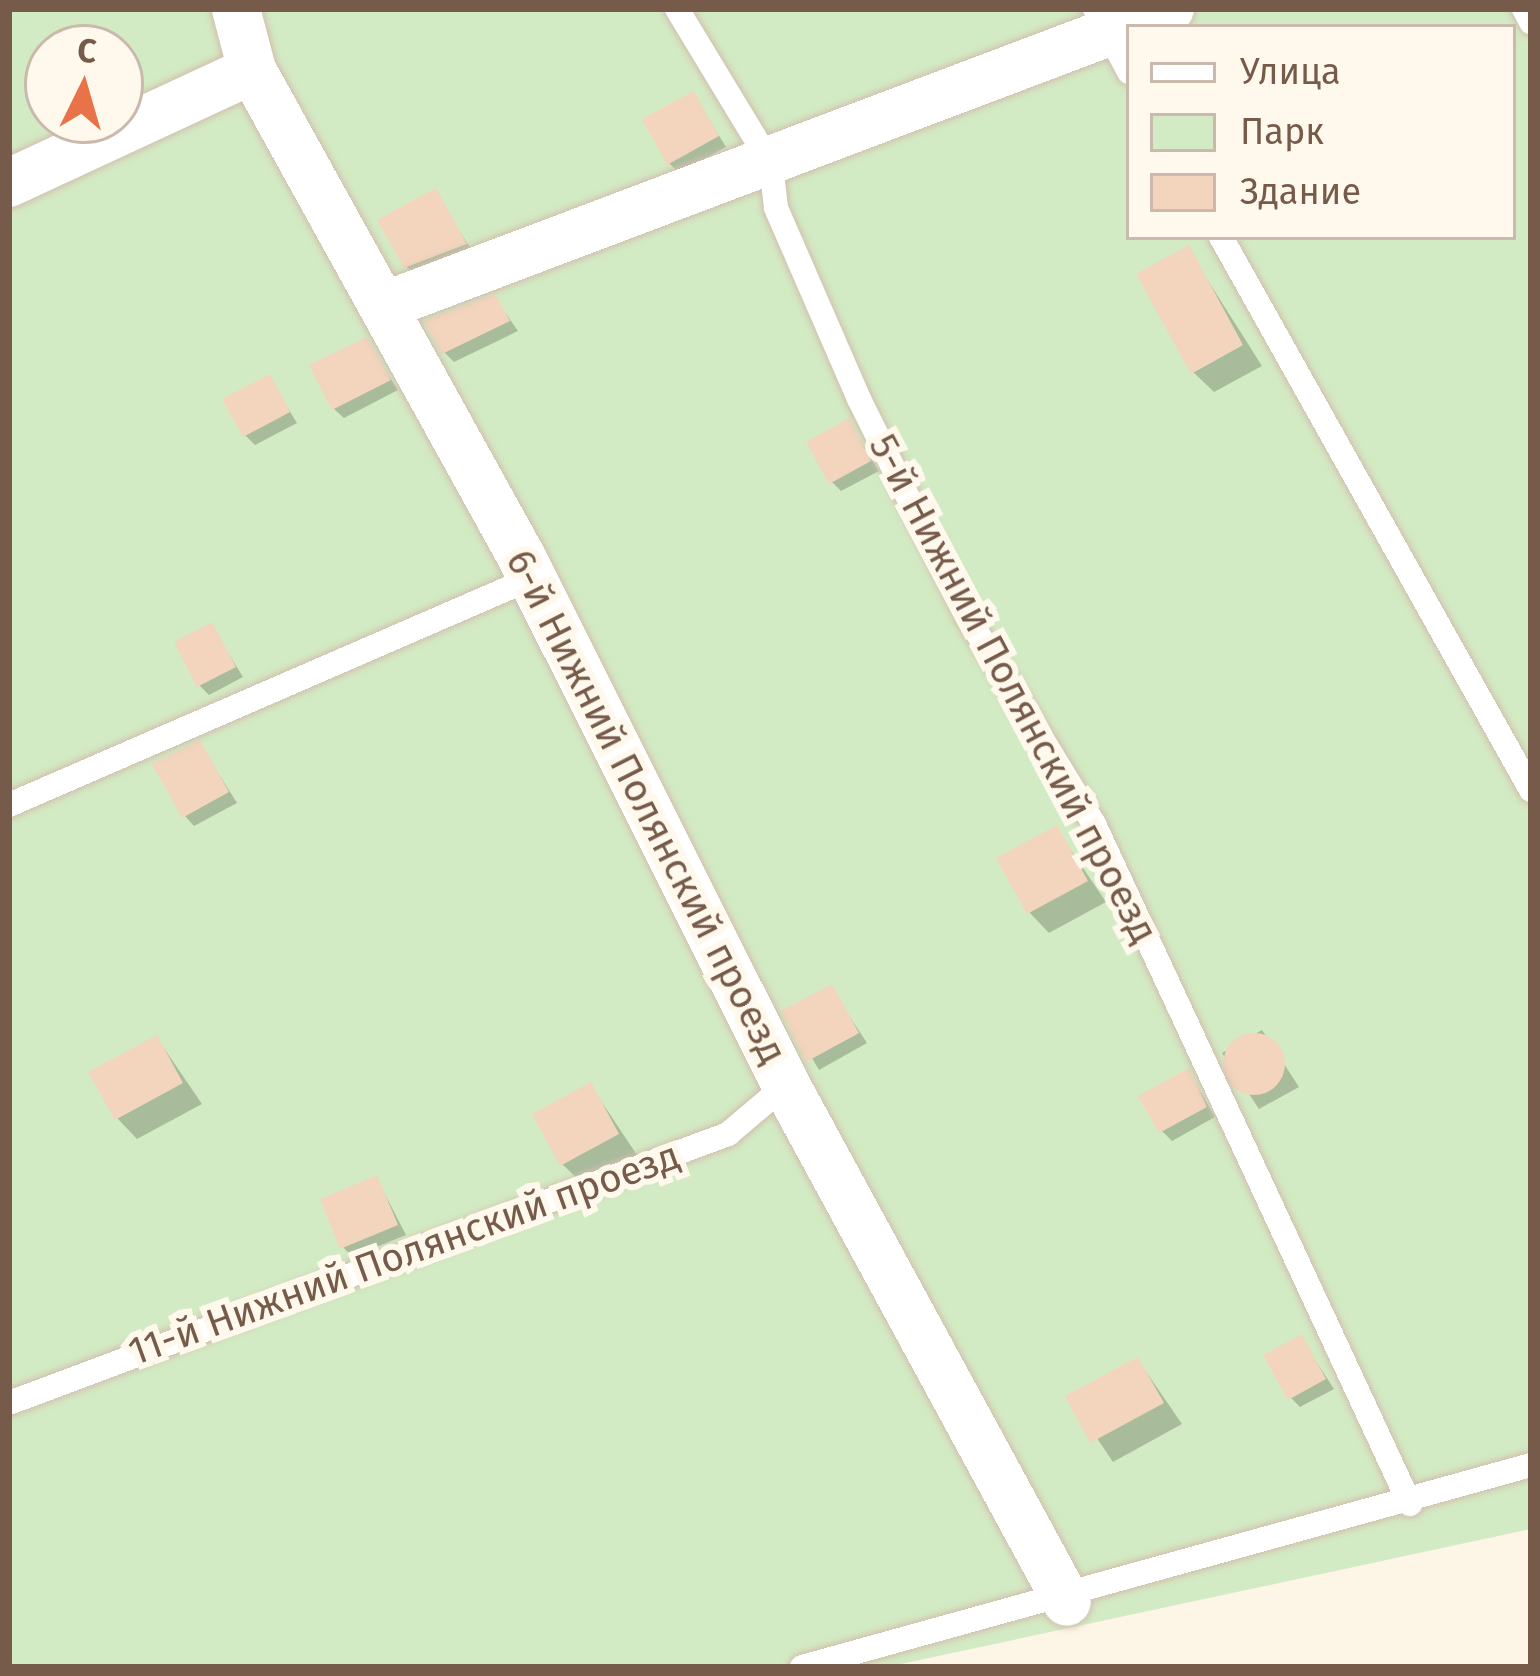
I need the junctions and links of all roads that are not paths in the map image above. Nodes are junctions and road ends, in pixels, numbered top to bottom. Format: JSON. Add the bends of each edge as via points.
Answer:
{"nodes":[{"id":1,"x":236,"y":9,"type":"edge"},
{"id":2,"x":677,"y":9,"type":"edge"},
{"id":3,"x":1171,"y":9,"type":"edge"},
{"id":4,"x":1524,"y":9,"type":"edge"},
{"id":5,"x":1531,"y":22,"type":"edge"},
{"id":6,"x":1140,"y":24,"type":"edge"},
{"id":7,"x":1111,"y":38,"type":"edge"},
{"id":8,"x":252,"y":70,"type":"junction"},
{"id":9,"x":771,"y":164,"type":"junction"},
{"id":10,"x":9,"y":183,"type":"edge"},
{"id":11,"x":1224,"y":240,"type":"edge"},
{"id":12,"x":384,"y":306,"type":"junction"},
{"id":13,"x":532,"y":578,"type":"junction"},
{"id":14,"x":1531,"y":790,"type":"edge"},
{"id":15,"x":9,"y":806,"type":"edge"},
{"id":16,"x":786,"y":1085,"type":"junction"},
{"id":17,"x":9,"y":1403,"type":"edge"},
{"id":18,"x":1531,"y":1465,"type":"edge"},
{"id":19,"x":1410,"y":1504,"type":"junction"},
{"id":20,"x":1066,"y":1602,"type":"junction"},
{"id":21,"x":802,"y":1667,"type":"edge"}],
"edges":[{"from":1,"to":8,"type":"street","name":"6-й Нижний Полянский проезд"},
{"from":2,"to":9,"type":"lane","name":"5-й Нижний Полянский проезд"},
{"from":3,"to":6,"type":"street"},
{"from":4,"to":5,"type":"lane"},
{"from":7,"to":9,"type":"street"},
{"from":8,"to":10,"type":"street"},
{"from":8,"to":12,"type":"street","name":"6-й Нижний Полянский проезд"},
{"from":9,"to":12,"type":"street","via":[[600,218]]},
{"from":9,"to":19,"type":"lane","name":"5-й Нижний Полянский проезд","via":[[776,208],[859,399],[967,616],[1094,824]]},
{"from":11,"to":14,"type":"lane"},
{"from":12,"to":13,"type":"street","name":"6-й Нижний Полянский проезд"},
{"from":13,"to":15,"type":"lane"},
{"from":13,"to":16,"type":"street","name":"6-й Нижний Полянский проезд"},
{"from":16,"to":17,"type":"lane","name":"11-й Нижний Полянский проезд","via":[[728,1134]]},
{"from":16,"to":20,"type":"street","name":"6-й Нижний Полянский проезд"},
{"from":18,"to":19,"type":"lane"},
{"from":19,"to":20,"type":"lane"},
{"from":20,"to":21,"type":"lane"}]}
